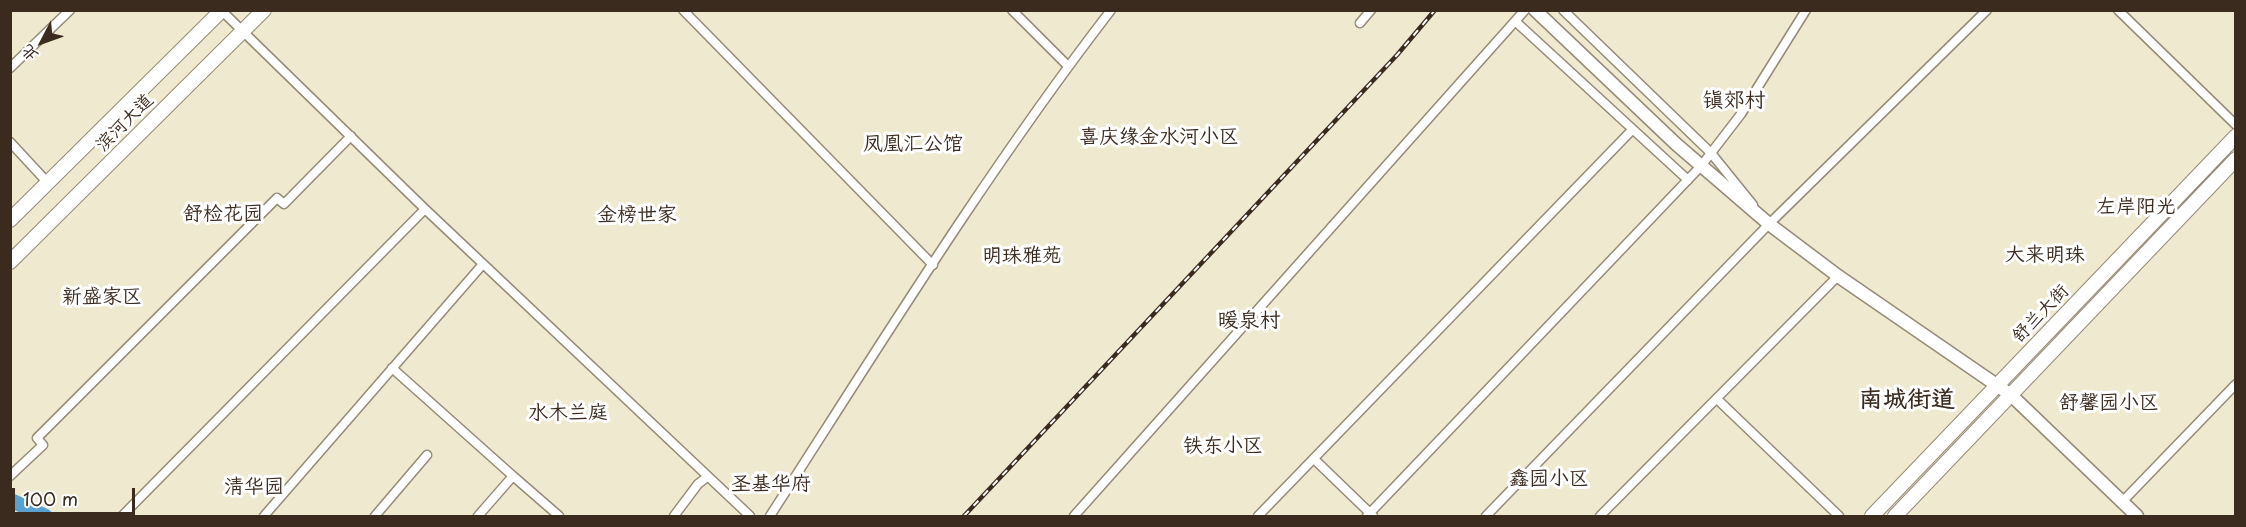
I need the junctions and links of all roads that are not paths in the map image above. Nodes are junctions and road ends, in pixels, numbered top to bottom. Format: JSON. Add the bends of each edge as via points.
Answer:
{"nodes":[{"id":1,"x":70,"y":10,"type":"edge"},
{"id":2,"x":264,"y":10,"type":"edge"},
{"id":3,"x":683,"y":10,"type":"edge"},
{"id":4,"x":1012,"y":10,"type":"edge"},
{"id":5,"x":1111,"y":10,"type":"edge"},
{"id":6,"x":1371,"y":10,"type":"edge"},
{"id":7,"x":1525,"y":10,"type":"edge"},
{"id":8,"x":1535,"y":10,"type":"edge"},
{"id":9,"x":1563,"y":10,"type":"edge"},
{"id":10,"x":1806,"y":10,"type":"edge"},
{"id":11,"x":1987,"y":10,"type":"edge"},
{"id":12,"x":2118,"y":10,"type":"edge"},
{"id":13,"x":222,"y":11,"type":"edge"},
{"id":14,"x":1515,"y":21,"type":"junction"},
{"id":15,"x":1360,"y":23,"type":"dead end"},
{"id":16,"x":243,"y":32,"type":"junction"},
{"id":17,"x":1068,"y":66,"type":"junction"},
{"id":18,"x":10,"y":69,"type":"edge"},
{"id":19,"x":2235,"y":125,"type":"edge"},
{"id":20,"x":1632,"y":130,"type":"junction"},
{"id":21,"x":351,"y":136,"type":"junction"},
{"id":22,"x":2235,"y":136,"type":"edge"},
{"id":23,"x":10,"y":142,"type":"edge"},
{"id":24,"x":1711,"y":153,"type":"junction"},
{"id":25,"x":2235,"y":159,"type":"edge"},
{"id":26,"x":1701,"y":166,"type":"junction"},
{"id":27,"x":1688,"y":180,"type":"junction"},
{"id":28,"x":48,"y":183,"type":"junction"},
{"id":29,"x":425,"y":209,"type":"junction"},
{"id":30,"x":10,"y":220,"type":"edge"},
{"id":31,"x":1769,"y":224,"type":"junction"},
{"id":32,"x":10,"y":262,"type":"edge"},
{"id":33,"x":483,"y":264,"type":"junction"},
{"id":34,"x":933,"y":265,"type":"junction"},
{"id":35,"x":1838,"y":276,"type":"junction"},
{"id":36,"x":392,"y":368,"type":"junction"},
{"id":37,"x":2235,"y":384,"type":"edge"},
{"id":38,"x":1999,"y":385,"type":"junction"},
{"id":39,"x":2012,"y":395,"type":"junction"},
{"id":40,"x":1717,"y":399,"type":"junction"},
{"id":41,"x":427,"y":455,"type":"dead end"},
{"id":42,"x":1314,"y":459,"type":"junction"},
{"id":43,"x":10,"y":476,"type":"edge"},
{"id":44,"x":513,"y":476,"type":"junction"},
{"id":45,"x":706,"y":477,"type":"junction"},
{"id":46,"x":2122,"y":502,"type":"junction"},
{"id":47,"x":1370,"y":515,"type":"edge"},
{"id":48,"x":122,"y":516,"type":"edge"},
{"id":49,"x":264,"y":516,"type":"edge"},
{"id":50,"x":375,"y":516,"type":"edge"},
{"id":51,"x":478,"y":516,"type":"edge"},
{"id":52,"x":559,"y":516,"type":"edge"},
{"id":53,"x":674,"y":516,"type":"edge"},
{"id":54,"x":750,"y":516,"type":"edge"},
{"id":55,"x":770,"y":516,"type":"edge"},
{"id":56,"x":1074,"y":516,"type":"edge"},
{"id":57,"x":1258,"y":516,"type":"edge"},
{"id":58,"x":1486,"y":516,"type":"edge"},
{"id":59,"x":1600,"y":516,"type":"edge"},
{"id":60,"x":1839,"y":516,"type":"edge"},
{"id":61,"x":1872,"y":516,"type":"edge"},
{"id":62,"x":1895,"y":516,"type":"edge"},
{"id":63,"x":2137,"y":516,"type":"edge"}],
"edges":[{"from":1,"to":18,"type":"street"},
{"from":2,"to":16,"type":"main road","name":"滨河大道"},
{"from":3,"to":34,"type":"street"},
{"from":4,"to":17,"type":"street"},
{"from":5,"to":17,"type":"street"},
{"from":6,"to":15,"type":"street"},
{"from":7,"to":14,"type":"street"},
{"from":8,"to":26,"type":"main road"},
{"from":9,"to":24,"type":"street"},
{"from":10,"to":24,"type":"street","via":[[1741,114]]},
{"from":11,"to":31,"type":"street"},
{"from":12,"to":19,"type":"street"},
{"from":13,"to":16,"type":"street"},
{"from":13,"to":28,"type":"main road","name":"滨河大道"},
{"from":14,"to":20,"type":"street"},
{"from":14,"to":56,"type":"street"},
{"from":16,"to":21,"type":"street"},
{"from":16,"to":32,"type":"main road","name":"滨河大道"},
{"from":17,"to":34,"type":"street"},
{"from":20,"to":27,"type":"street"},
{"from":20,"to":42,"type":"street"},
{"from":21,"to":29,"type":"street"},
{"from":21,"to":43,"type":"street","via":[[284,204],[277,198],[37,438],[43,445]]},
{"from":22,"to":38,"type":"main road","name":"舒兰大街"},
{"from":23,"to":28,"type":"street"},
{"from":24,"to":26,"type":"street"},
{"from":24,"to":31,"type":"street"},
{"from":25,"to":39,"type":"main road","name":"舒兰大街"},
{"from":26,"to":27,"type":"street"},
{"from":26,"to":31,"type":"main road"},
{"from":27,"to":47,"type":"street"},
{"from":28,"to":30,"type":"main road","name":"滨河大道"},
{"from":29,"to":33,"type":"street"},
{"from":29,"to":48,"type":"street"},
{"from":31,"to":35,"type":"main road"},
{"from":31,"to":58,"type":"street"},
{"from":33,"to":36,"type":"street"},
{"from":33,"to":45,"type":"street"},
{"from":34,"to":55,"type":"street"},
{"from":35,"to":38,"type":"main road"},
{"from":35,"to":40,"type":"street"},
{"from":36,"to":44,"type":"street"},
{"from":36,"to":49,"type":"street"},
{"from":37,"to":46,"type":"street"},
{"from":38,"to":39,"type":"main road"},
{"from":38,"to":61,"type":"main road","name":"舒兰大街"},
{"from":39,"to":46,"type":"main road"},
{"from":39,"to":62,"type":"main road","name":"舒兰大街"},
{"from":40,"to":59,"type":"street"},
{"from":40,"to":60,"type":"street"},
{"from":41,"to":50,"type":"street"},
{"from":42,"to":47,"type":"street"},
{"from":42,"to":57,"type":"street"},
{"from":44,"to":51,"type":"street"},
{"from":44,"to":52,"type":"street"},
{"from":45,"to":53,"type":"street"},
{"from":45,"to":54,"type":"street"},
{"from":46,"to":63,"type":"main road"}]}
